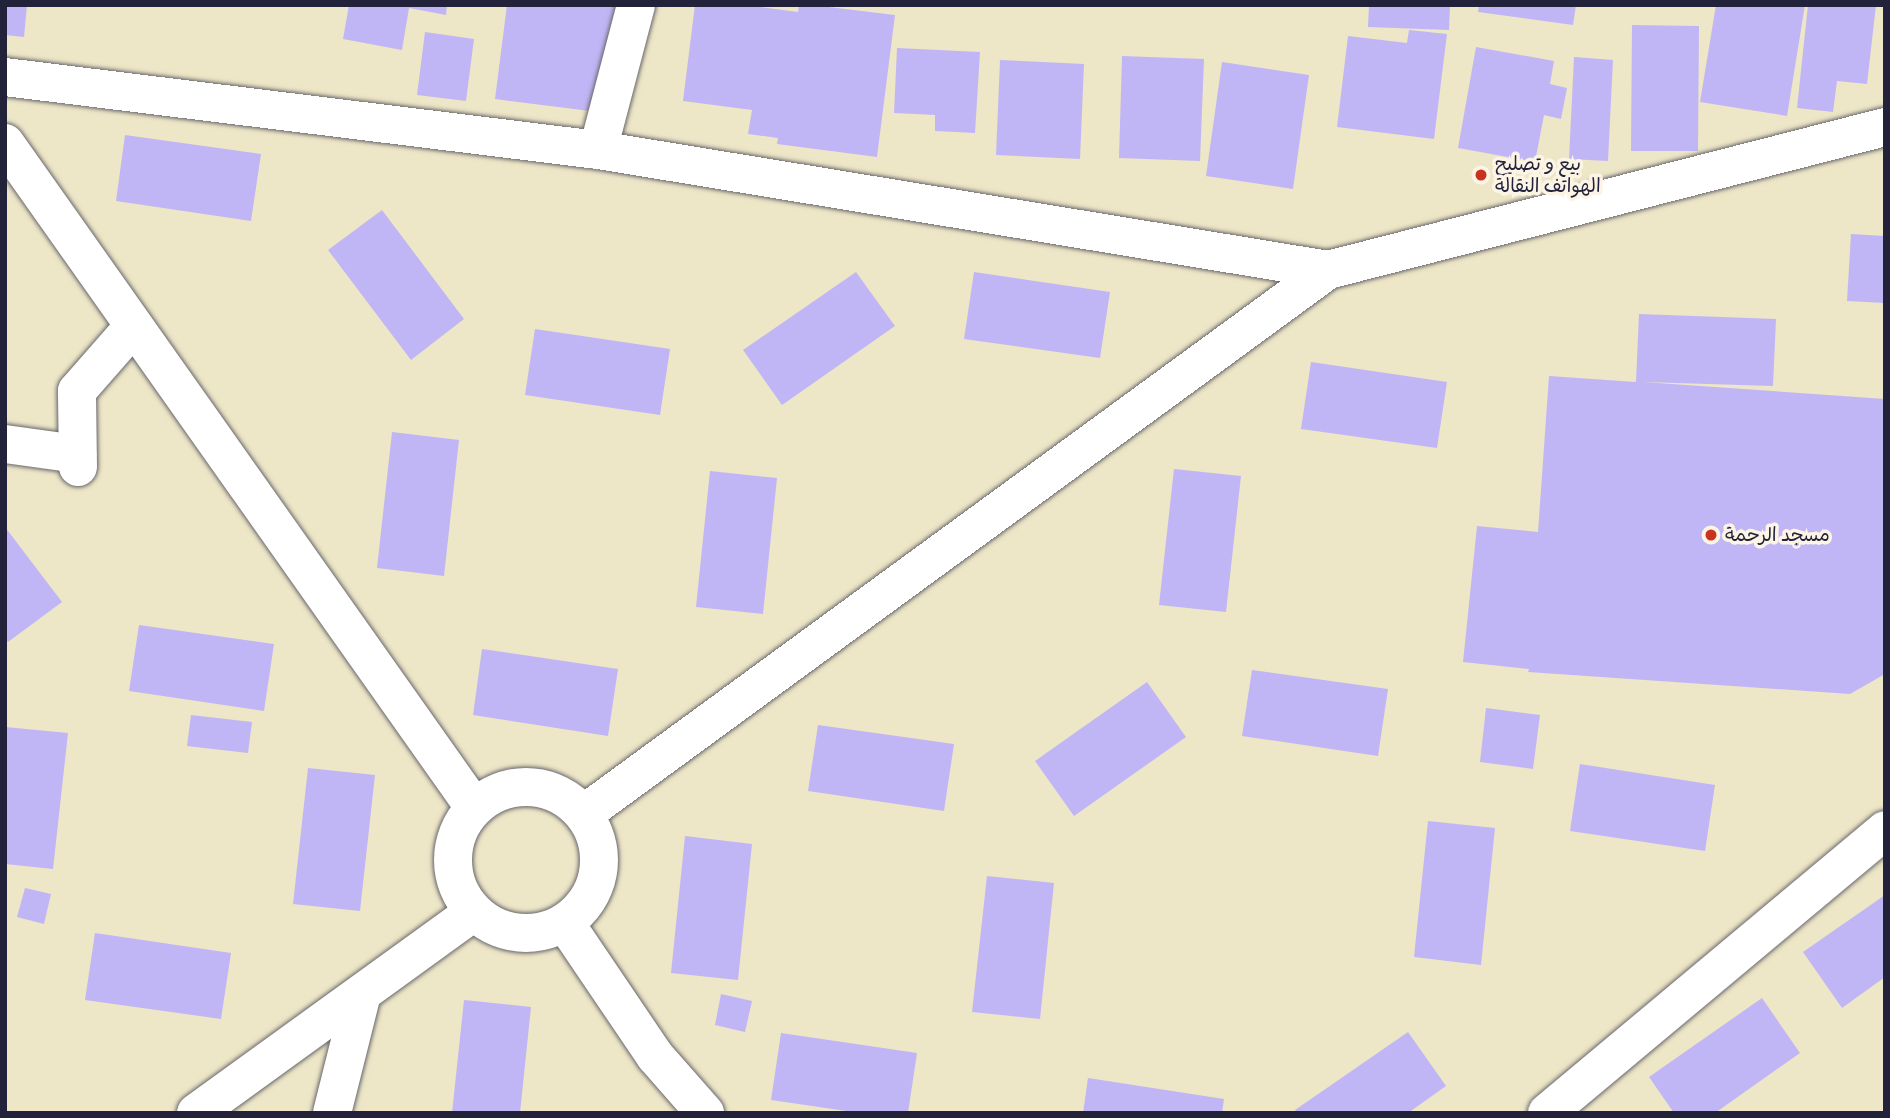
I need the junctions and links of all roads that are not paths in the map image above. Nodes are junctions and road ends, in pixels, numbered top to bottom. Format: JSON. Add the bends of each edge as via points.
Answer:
{"nodes":[{"id":1,"x":636,"y":5,"type":"edge"},
{"id":2,"x":5,"y":78,"type":"edge"},
{"id":3,"x":1885,"y":127,"type":"edge"},
{"id":4,"x":5,"y":143,"type":"edge"},
{"id":5,"x":598,"y":150,"type":"junction"},
{"id":6,"x":1328,"y":270,"type":"junction"},
{"id":7,"x":134,"y":326,"type":"junction"},
{"id":8,"x":5,"y":444,"type":"edge"},
{"id":9,"x":474,"y":807,"type":"junction"},
{"id":10,"x":584,"y":813,"type":"junction"},
{"id":11,"x":1885,"y":830,"type":"edge"},
{"id":12,"x":474,"y":912,"type":"junction"},
{"id":13,"x":565,"y":923,"type":"junction"},
{"id":14,"x":362,"y":994,"type":"junction"},
{"id":15,"x":196,"y":1113,"type":"edge"},
{"id":16,"x":332,"y":1113,"type":"edge"},
{"id":17,"x":705,"y":1113,"type":"edge"},
{"id":18,"x":1547,"y":1113,"type":"edge"}],
"edges":[{"from":1,"to":5,"type":"street"},
{"from":2,"to":5,"type":"street"},
{"from":3,"to":6,"type":"street"},
{"from":4,"to":7,"type":"street"},
{"from":5,"to":6,"type":"street"},
{"from":6,"to":10,"type":"street"},
{"from":7,"to":8,"type":"street","via":[[77,391],[77,460]]},
{"from":7,"to":9,"type":"street"},
{"from":9,"to":10,"type":"street","via":[[517,786],[542,788],[566,797]]},
{"from":9,"to":12,"type":"street","via":[[453,848],[453,872]]},
{"from":10,"to":13,"type":"street","via":[[596,835],[599,872],[584,907]]},
{"from":11,"to":18,"type":"street"},
{"from":12,"to":13,"type":"street","via":[[493,926],[516,933],[541,932]]},
{"from":12,"to":14,"type":"street"},
{"from":13,"to":17,"type":"street","via":[[655,1056]]},
{"from":14,"to":15,"type":"street"},
{"from":14,"to":16,"type":"street"}]}
